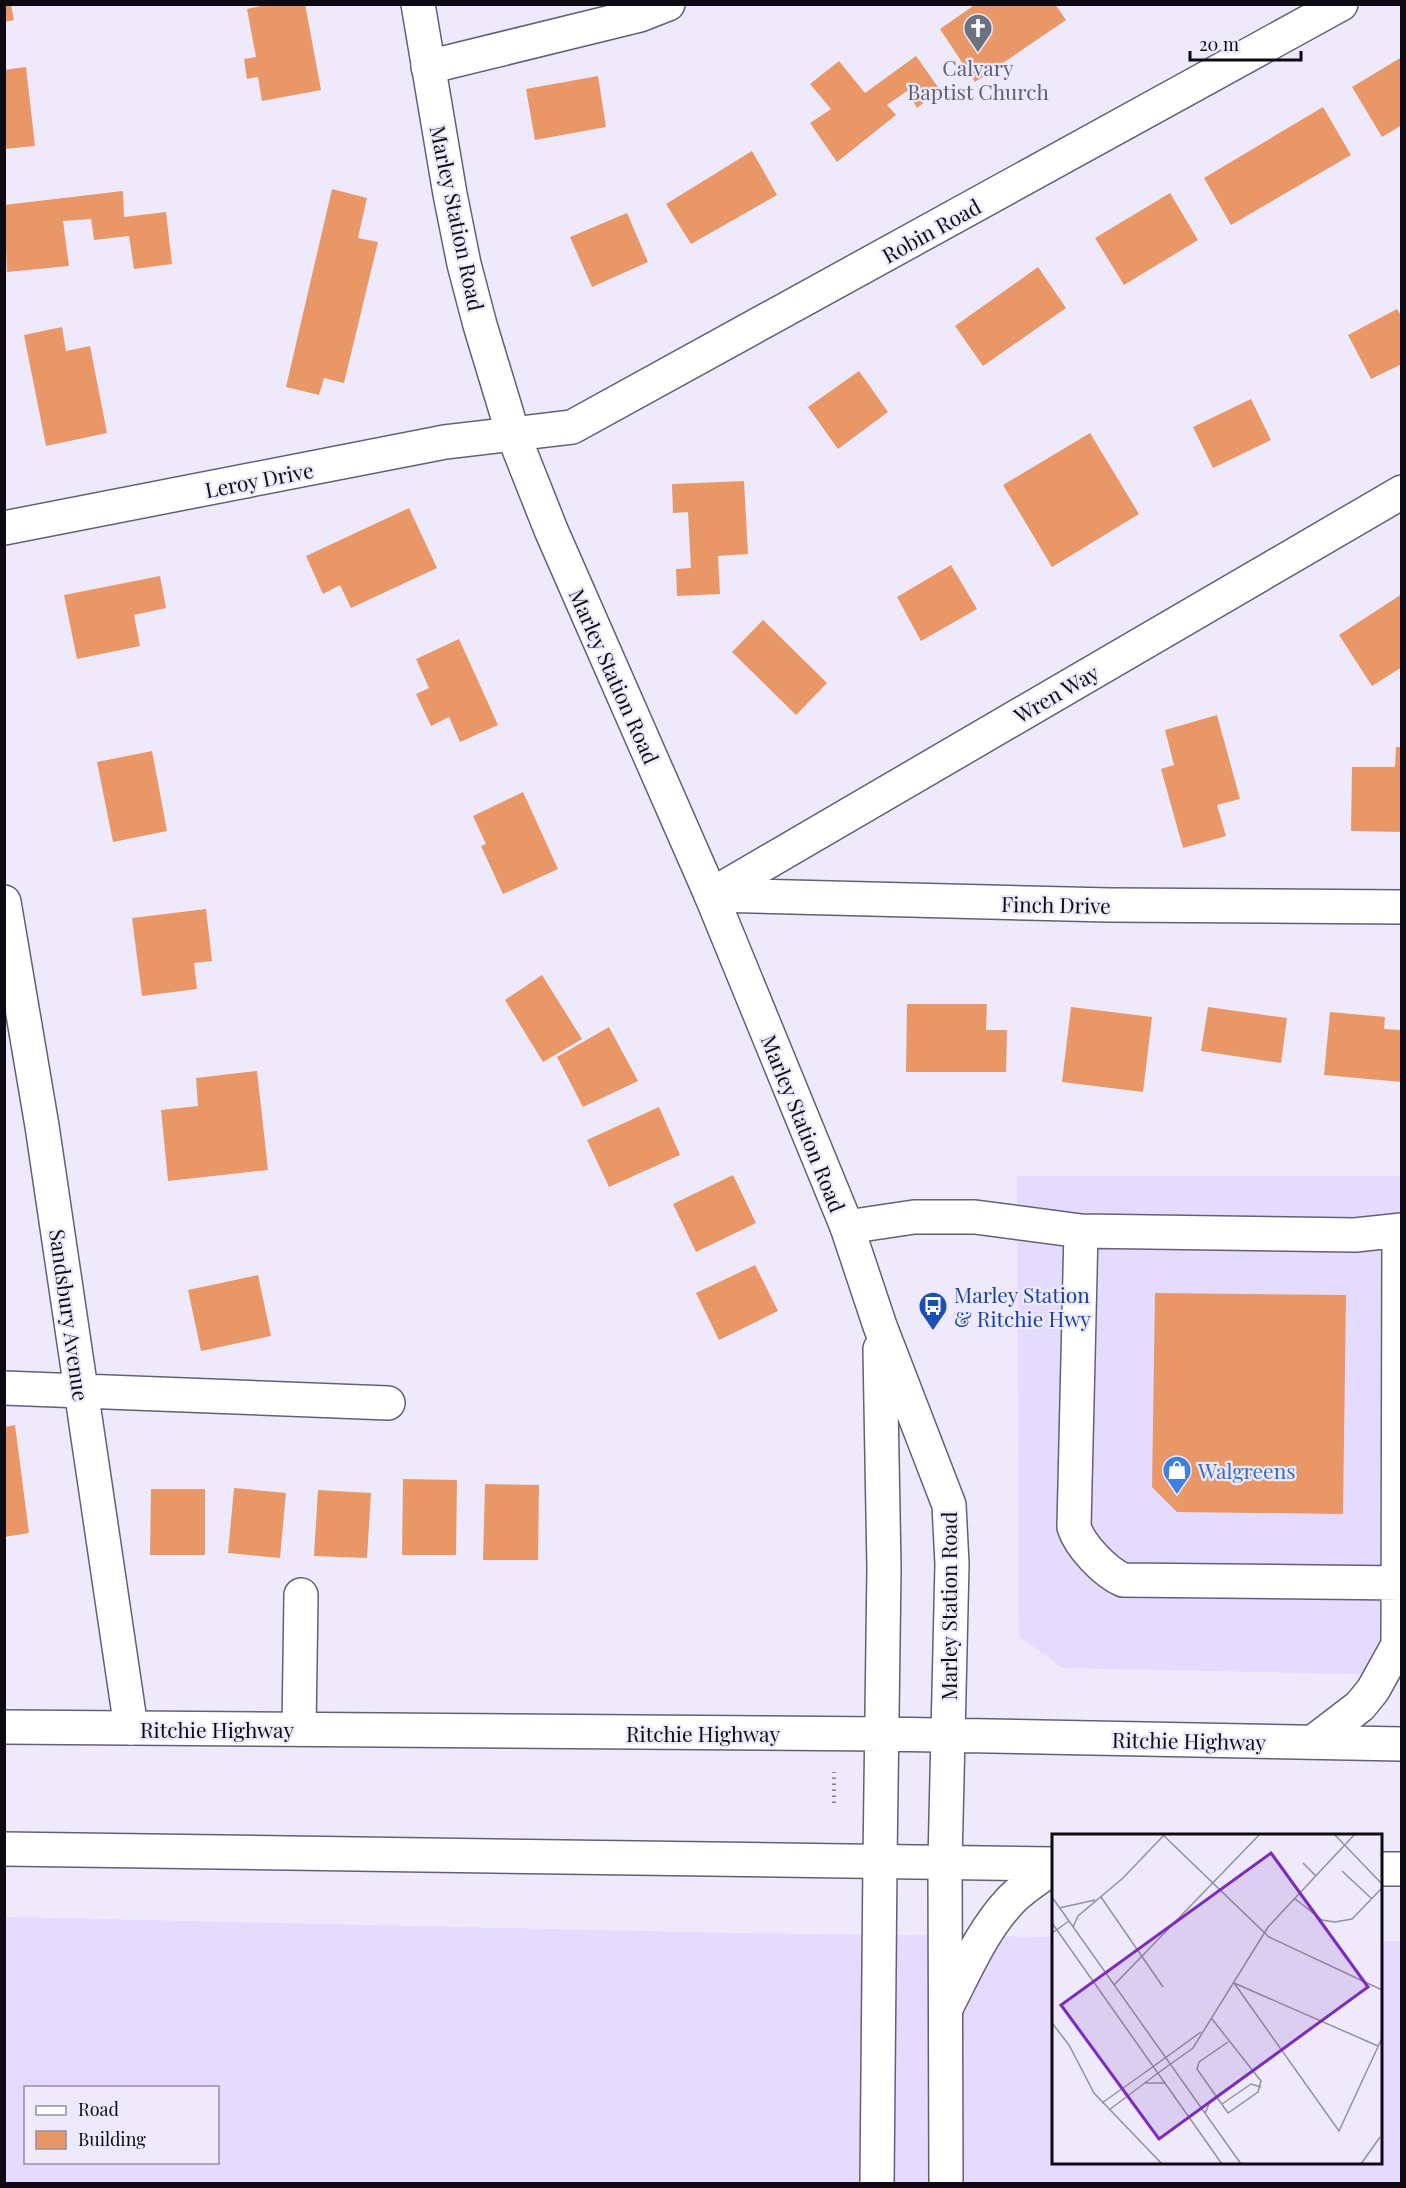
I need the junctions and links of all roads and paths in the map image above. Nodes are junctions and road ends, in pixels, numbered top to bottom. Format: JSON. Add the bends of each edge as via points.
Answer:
{"nodes":[{"id":1,"x":418,"y":4,"type":"edge"},
{"id":2,"x":668,"y":4,"type":"edge"},
{"id":3,"x":1341,"y":4,"type":"edge"},
{"id":4,"x":429,"y":68,"type":"junction"},
{"id":5,"x":513,"y":434,"type":"junction"},
{"id":6,"x":1401,"y":492,"type":"edge"},
{"id":7,"x":4,"y":528,"type":"edge"},
{"id":8,"x":711,"y":895,"type":"junction"},
{"id":9,"x":4,"y":902,"type":"edge"},
{"id":10,"x":1401,"y":907,"type":"edge"},
{"id":11,"x":847,"y":1227,"type":"junction"},
{"id":12,"x":1081,"y":1231,"type":"junction"},
{"id":13,"x":1400,"y":1231,"type":"edge"},
{"id":14,"x":880,"y":1326,"type":"junction"},
{"id":15,"x":4,"y":1388,"type":"edge"},
{"id":16,"x":81,"y":1391,"type":"junction"},
{"id":17,"x":388,"y":1403,"type":"dead end"},
{"id":18,"x":1400,"y":1583,"type":"edge"},
{"id":19,"x":301,"y":1595,"type":"dead end"},
{"id":20,"x":1400,"y":1648,"type":"edge"},
{"id":21,"x":4,"y":1727,"type":"edge"},
{"id":22,"x":131,"y":1728,"type":"junction"},
{"id":23,"x":299,"y":1729,"type":"junction"},
{"id":24,"x":882,"y":1734,"type":"junction"},
{"id":25,"x":948,"y":1737,"type":"junction"},
{"id":26,"x":1313,"y":1742,"type":"junction"},
{"id":27,"x":1401,"y":1744,"type":"edge"},
{"id":28,"x":834,"y":1772,"type":"dead end"},
{"id":29,"x":834,"y":1803,"type":"dead end"},
{"id":30,"x":4,"y":1849,"type":"edge"},
{"id":31,"x":880,"y":1861,"type":"junction"},
{"id":32,"x":945,"y":1862,"type":"junction"},
{"id":33,"x":1052,"y":1866,"type":"edge"},
{"id":34,"x":1052,"y":1867,"type":"edge"},
{"id":35,"x":1382,"y":1869,"type":"edge"},
{"id":36,"x":1401,"y":1869,"type":"edge"},
{"id":37,"x":946,"y":2008,"type":"junction"},
{"id":38,"x":877,"y":2184,"type":"edge"},
{"id":39,"x":946,"y":2184,"type":"edge"}],
"edges":[{"from":1,"to":4,"type":"main road","name":"Marley Station Road"},
{"from":2,"to":4,"type":"main road","via":[[640,15]]},
{"from":3,"to":5,"type":"main road","name":"Robin Road","via":[[572,428]]},
{"from":4,"to":5,"type":"main road","name":"Marley Station Road","via":[[465,264]]},
{"from":5,"to":7,"type":"main road","name":"Leroy Drive","via":[[445,442]]},
{"from":5,"to":8,"type":"main road","name":"Marley Station Road"},
{"from":6,"to":8,"type":"main road","name":"Wren Way"},
{"from":8,"to":10,"type":"main road","name":"Finch Drive","via":[[1109,905]]},
{"from":8,"to":11,"type":"main road","name":"Marley Station Road"},
{"from":9,"to":16,"type":"main road","name":"Sandsbury Avenue"},
{"from":11,"to":12,"type":"main road","via":[[914,1217],[975,1217]]},
{"from":11,"to":14,"type":"main road","name":"Marley Station Road"},
{"from":12,"to":13,"type":"main road","via":[[1355,1235]]},
{"from":12,"to":18,"type":"main road","via":[[1074,1527],[1084,1546],[1123,1581]]},
{"from":13,"to":18,"type":"main road"},
{"from":14,"to":24,"type":"main road","name":"Marley Station Road","via":[[884,1482]]},
{"from":14,"to":25,"type":"main road","name":"Marley Station Road","via":[[949,1505],[952,1564]]},
{"from":15,"to":16,"type":"main road"},
{"from":16,"to":17,"type":"main road"},
{"from":16,"to":22,"type":"main road","name":"Sandsbury Avenue"},
{"from":18,"to":20,"type":"main road"},
{"from":19,"to":23,"type":"main road"},
{"from":20,"to":26,"type":"main road","via":[[1360,1706]]},
{"from":21,"to":22,"type":"main road","name":"Ritchie Highway"},
{"from":22,"to":23,"type":"main road","name":"Ritchie Highway"},
{"from":23,"to":24,"type":"main road","name":"Ritchie Highway"},
{"from":24,"to":25,"type":"main road","name":"Ritchie Highway"},
{"from":24,"to":31,"type":"main road","name":"Marley Station Road"},
{"from":25,"to":26,"type":"main road","name":"Ritchie Highway"},
{"from":25,"to":32,"type":"main road","name":"Marley Station Road"},
{"from":26,"to":27,"type":"main road","name":"Ritchie Highway"},
{"from":28,"to":29,"type":"path"},
{"from":30,"to":31,"type":"main road"},
{"from":31,"to":32,"type":"main road"},
{"from":31,"to":38,"type":"main road","name":"Marley Station Road"},
{"from":32,"to":33,"type":"main road"},
{"from":32,"to":37,"type":"main road","name":"Marley Station Road"},
{"from":34,"to":37,"type":"main road","via":[[1011,1900],[994,1921]]},
{"from":35,"to":36,"type":"main road"},
{"from":37,"to":39,"type":"main road","name":"Marley Station Road"}]}
